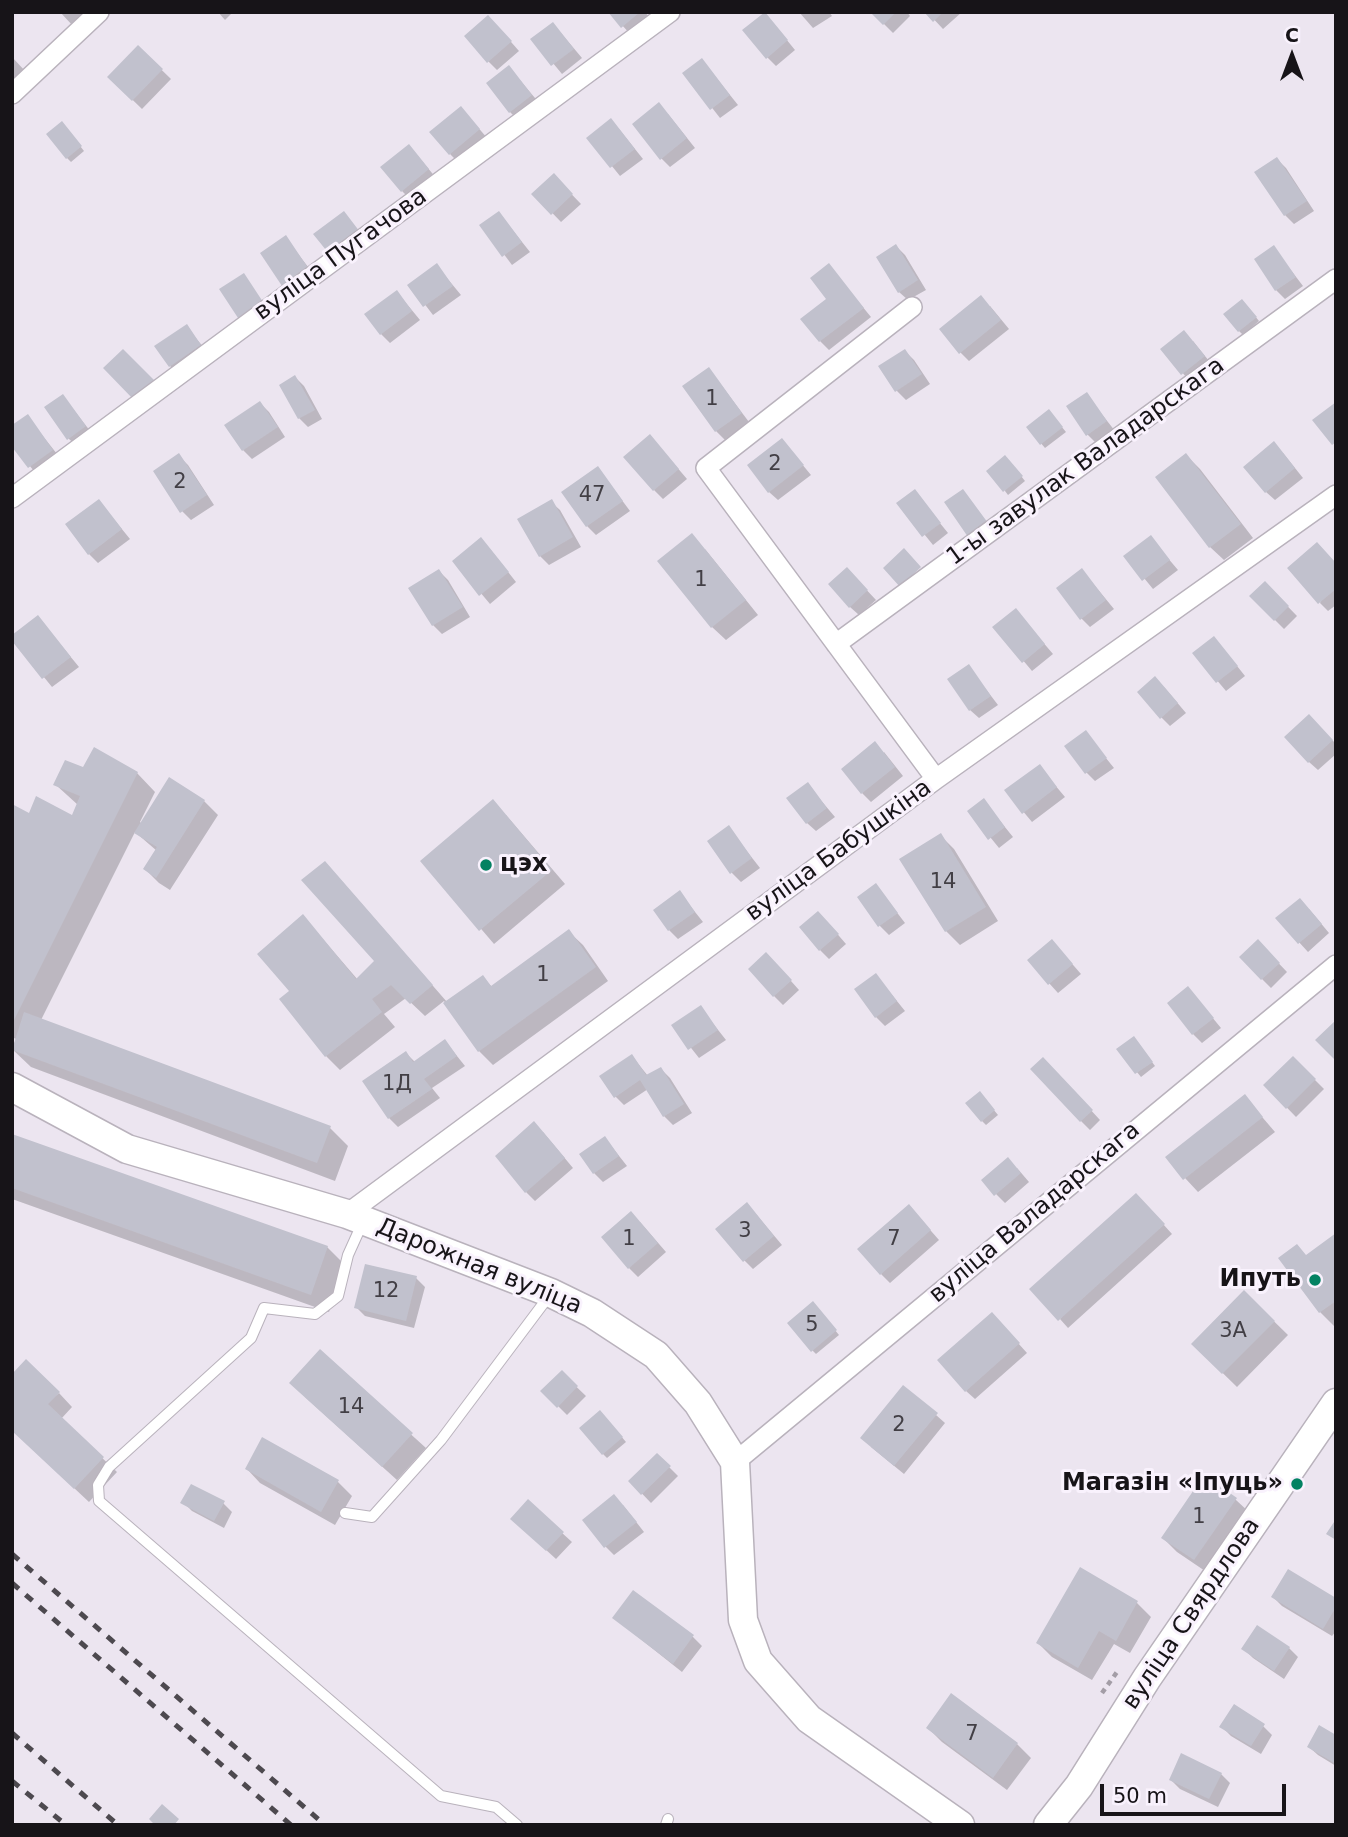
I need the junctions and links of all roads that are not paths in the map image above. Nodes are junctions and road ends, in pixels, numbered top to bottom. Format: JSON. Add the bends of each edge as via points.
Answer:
{"nodes":[{"id":1,"x":99,"y":12,"type":"edge"},
{"id":2,"x":670,"y":12,"type":"edge"},
{"id":3,"x":12,"y":94,"type":"edge"},
{"id":4,"x":1336,"y":279,"type":"edge"},
{"id":5,"x":912,"y":307,"type":"dead end"},
{"id":6,"x":1336,"y":495,"type":"edge"},
{"id":7,"x":12,"y":498,"type":"edge"},
{"id":8,"x":835,"y":643,"type":"junction"},
{"id":9,"x":936,"y":779,"type":"junction"},
{"id":10,"x":1336,"y":965,"type":"edge"},
{"id":11,"x":12,"y":1087,"type":"edge"},
{"id":12,"x":355,"y":1217,"type":"junction"},
{"id":13,"x":551,"y":1293,"type":"junction"},
{"id":14,"x":1336,"y":1403,"type":"edge"},
{"id":15,"x":735,"y":1462,"type":"junction"},
{"id":16,"x":345,"y":1513,"type":"dead end"},
{"id":17,"x":517,"y":1825,"type":"edge"},
{"id":18,"x":960,"y":1825,"type":"edge"},
{"id":19,"x":1048,"y":1825,"type":"edge"}],
"edges":[{"from":1,"to":3,"type":"street"},
{"from":2,"to":7,"type":"street","name":"вуліца Пугачова"},
{"from":4,"to":8,"type":"street","name":"1-ы завулак Валадарскага"},
{"from":5,"to":8,"type":"street","via":[[706,468]]},
{"from":6,"to":9,"type":"street","name":"вуліца Бабушкіна"},
{"from":8,"to":9,"type":"street"},
{"from":9,"to":12,"type":"street","name":"вуліца Бабушкіна"},
{"from":10,"to":15,"type":"street","name":"вуліца Валадарскага"},
{"from":11,"to":12,"type":"street","name":"Дарожная вуліца","via":[[127,1149]]},
{"from":12,"to":13,"type":"street","name":"Дарожная вуліца"},
{"from":12,"to":17,"type":"lane","via":[[338,1297],[315,1314],[264,1308],[251,1338],[109,1467],[98,1485],[99,1501],[441,1796],[496,1807]]},
{"from":13,"to":15,"type":"street","name":"Дарожная вуліца","via":[[592,1313],[656,1355],[698,1403]]},
{"from":13,"to":16,"type":"lane","via":[[442,1440],[372,1517]]},
{"from":14,"to":19,"type":"street","name":"вуліца Свярдлова","via":[[1147,1678],[1079,1786]]},
{"from":15,"to":18,"type":"street","name":"Дарожная вуліца","via":[[743,1620],[758,1661],[809,1719]]}]}
